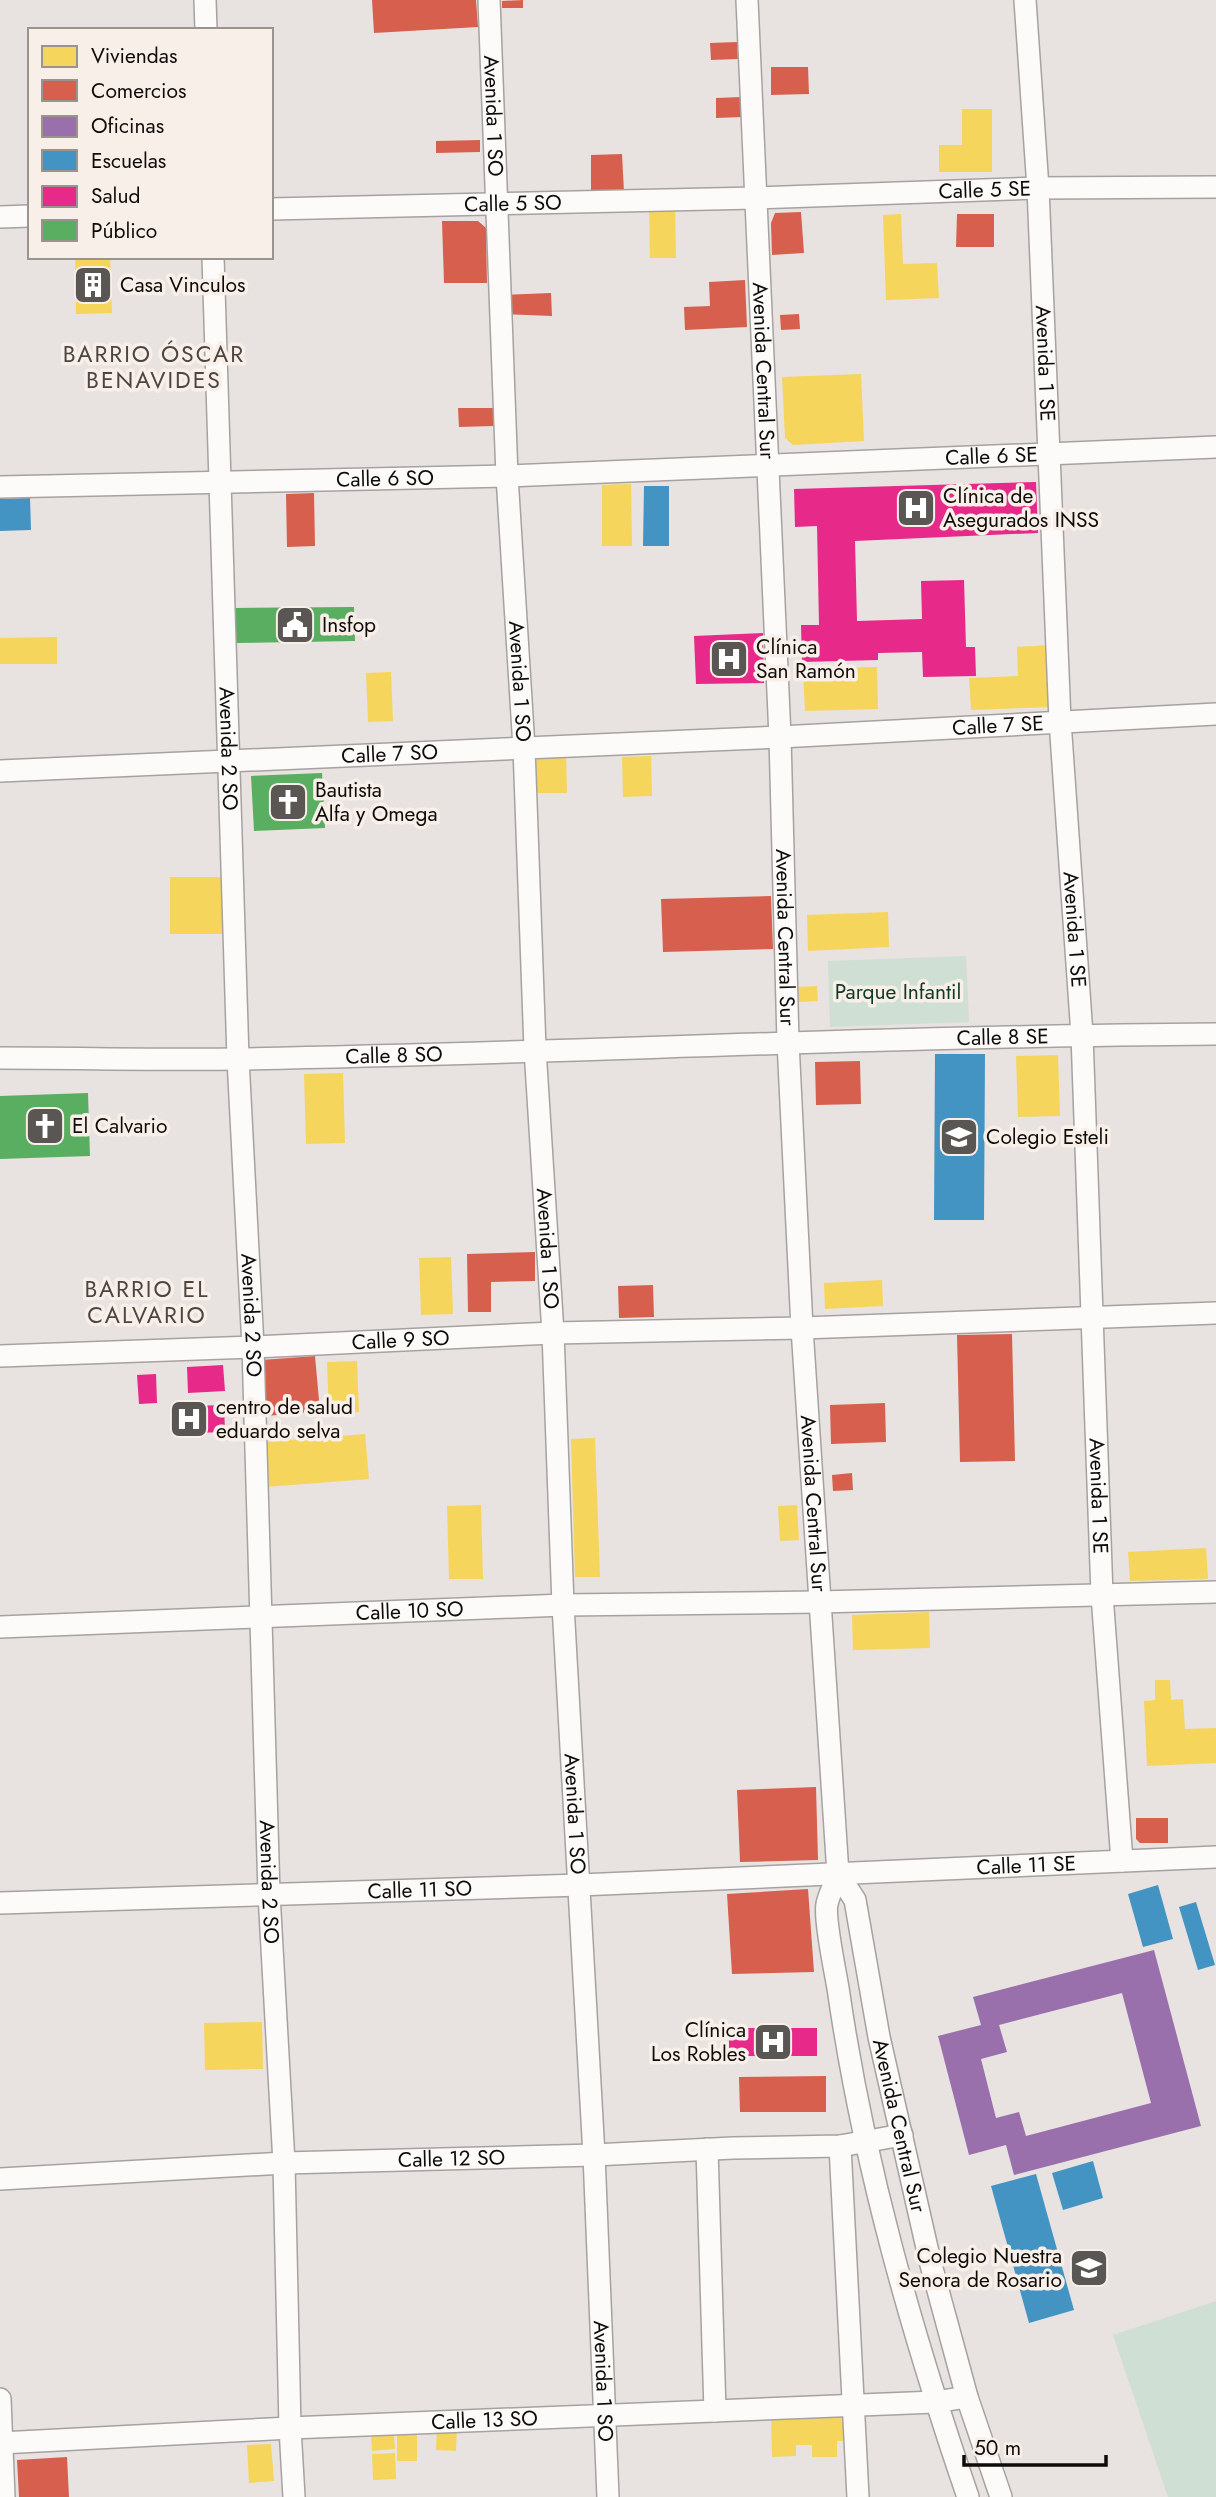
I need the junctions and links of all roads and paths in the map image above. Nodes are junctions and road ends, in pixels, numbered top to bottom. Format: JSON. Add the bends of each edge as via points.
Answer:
{"nodes":[{"id":1,"x":205,"y":0,"type":"edge"},
{"id":2,"x":489,"y":0,"type":"edge"},
{"id":3,"x":747,"y":0,"type":"edge"},
{"id":4,"x":1026,"y":0,"type":"edge"},
{"id":5,"x":206,"y":28,"type":"edge"},
{"id":6,"x":1216,"y":187,"type":"edge"},
{"id":7,"x":1038,"y":188,"type":"junction"},
{"id":8,"x":755,"y":198,"type":"junction"},
{"id":9,"x":498,"y":204,"type":"junction"},
{"id":10,"x":273,"y":209,"type":"edge"},
{"id":11,"x":28,"y":216,"type":"edge"},
{"id":12,"x":0,"y":217,"type":"edge"},
{"id":13,"x":213,"y":259,"type":"edge"},
{"id":14,"x":1216,"y":447,"type":"edge"},
{"id":15,"x":1049,"y":455,"type":"junction"},
{"id":16,"x":769,"y":465,"type":"junction"},
{"id":17,"x":507,"y":476,"type":"junction"},
{"id":18,"x":220,"y":482,"type":"junction"},
{"id":19,"x":0,"y":487,"type":"edge"},
{"id":20,"x":1216,"y":714,"type":"edge"},
{"id":21,"x":1060,"y":721,"type":"junction"},
{"id":22,"x":780,"y":737,"type":"junction"},
{"id":23,"x":524,"y":748,"type":"junction"},
{"id":24,"x":230,"y":761,"type":"junction"},
{"id":25,"x":0,"y":771,"type":"edge"},
{"id":26,"x":1216,"y":1034,"type":"edge"},
{"id":27,"x":1082,"y":1035,"type":"junction"},
{"id":28,"x":788,"y":1042,"type":"junction"},
{"id":29,"x":535,"y":1049,"type":"junction"},
{"id":30,"x":0,"y":1058,"type":"edge"},
{"id":31,"x":238,"y":1059,"type":"junction"},
{"id":32,"x":1216,"y":1313,"type":"edge"},
{"id":33,"x":1093,"y":1318,"type":"junction"},
{"id":34,"x":802,"y":1328,"type":"junction"},
{"id":35,"x":553,"y":1333,"type":"junction"},
{"id":36,"x":253,"y":1348,"type":"junction"},
{"id":37,"x":0,"y":1356,"type":"edge"},
{"id":38,"x":1216,"y":1592,"type":"edge"},
{"id":39,"x":1102,"y":1595,"type":"junction"},
{"id":40,"x":819,"y":1602,"type":"junction"},
{"id":41,"x":563,"y":1605,"type":"junction"},
{"id":42,"x":260,"y":1618,"type":"junction"},
{"id":43,"x":0,"y":1627,"type":"edge"},
{"id":44,"x":1216,"y":1857,"type":"edge"},
{"id":45,"x":1122,"y":1861,"type":"junction"},
{"id":46,"x":838,"y":1874,"type":"junction"},
{"id":47,"x":580,"y":1885,"type":"junction"},
{"id":48,"x":268,"y":1894,"type":"junction"},
{"id":49,"x":0,"y":1903,"type":"edge"},
{"id":50,"x":902,"y":2136,"type":"junction"},
{"id":51,"x":865,"y":2142,"type":"junction"},
{"id":52,"x":840,"y":2146,"type":"junction"},
{"id":53,"x":707,"y":2149,"type":"junction"},
{"id":54,"x":594,"y":2155,"type":"junction"},
{"id":55,"x":284,"y":2164,"type":"junction"},
{"id":56,"x":0,"y":2179,"type":"edge"},
{"id":57,"x":967,"y":2397,"type":"junction"},
{"id":58,"x":0,"y":2399,"type":"edge"},
{"id":59,"x":935,"y":2402,"type":"junction"},
{"id":60,"x":853,"y":2405,"type":"junction"},
{"id":61,"x":715,"y":2411,"type":"junction"},
{"id":62,"x":605,"y":2416,"type":"junction"},
{"id":63,"x":290,"y":2428,"type":"junction"},
{"id":64,"x":1,"y":2443,"type":"edge"},
{"id":65,"x":4,"y":2497,"type":"edge"},
{"id":66,"x":294,"y":2497,"type":"edge"},
{"id":67,"x":608,"y":2497,"type":"edge"},
{"id":68,"x":858,"y":2497,"type":"edge"},
{"id":69,"x":968,"y":2497,"type":"edge"},
{"id":70,"x":1001,"y":2497,"type":"edge"}],
"edges":[{"from":1,"to":5,"type":"street"},
{"from":2,"to":9,"type":"street","name":"Avenida 1 SO"},
{"from":3,"to":8,"type":"street","name":"Avenida Central Sur"},
{"from":4,"to":7,"type":"street","name":"Avenida 1 SE"},
{"from":6,"to":7,"type":"street","name":"Calle 5 SE"},
{"from":7,"to":8,"type":"street","name":"Calle 5 SE"},
{"from":7,"to":15,"type":"street","name":"Avenida 1 SE"},
{"from":8,"to":9,"type":"street","name":"Calle 5 SO"},
{"from":8,"to":16,"type":"street","name":"Avenida Central Sur"},
{"from":9,"to":10,"type":"street","name":"Calle 5 SO"},
{"from":9,"to":17,"type":"street","name":"Avenida 1 SO"},
{"from":11,"to":12,"type":"street"},
{"from":13,"to":18,"type":"street","name":"Avenida 2 SO"},
{"from":14,"to":15,"type":"street","name":"Calle 6 SE"},
{"from":15,"to":16,"type":"street","name":"Calle 6 SE"},
{"from":15,"to":21,"type":"street","name":"Avenida 1 SE"},
{"from":16,"to":17,"type":"street","name":"Calle 6 SO"},
{"from":16,"to":22,"type":"street","name":"Avenida Central Sur"},
{"from":17,"to":18,"type":"street","name":"Calle 6 SO"},
{"from":17,"to":23,"type":"street","name":"Avenida 1 SO"},
{"from":18,"to":19,"type":"street","name":"Calle 6 SO"},
{"from":18,"to":24,"type":"street","name":"Avenida 2 SO"},
{"from":20,"to":21,"type":"street","name":"Calle 7 SE"},
{"from":21,"to":22,"type":"street","name":"Calle 7 SE"},
{"from":21,"to":27,"type":"street","name":"Avenida 1 SE"},
{"from":22,"to":23,"type":"street","name":"Calle 7 SO"},
{"from":22,"to":28,"type":"street","name":"Avenida Central Sur"},
{"from":23,"to":24,"type":"street","name":"Calle 7 SO"},
{"from":23,"to":29,"type":"street","name":"Avenida 1 SO"},
{"from":24,"to":25,"type":"street","name":"Calle 7 SO"},
{"from":24,"to":31,"type":"street","name":"Avenida 2 SO"},
{"from":26,"to":27,"type":"street","name":"Calle 8 SE"},
{"from":27,"to":28,"type":"street","name":"Calle 8 SE"},
{"from":27,"to":33,"type":"street","name":"Avenida 1 SE"},
{"from":28,"to":29,"type":"street","name":"Calle 8 SO"},
{"from":28,"to":34,"type":"street","name":"Avenida Central Sur"},
{"from":29,"to":31,"type":"street","name":"Calle 8 SO"},
{"from":29,"to":35,"type":"street","name":"Avenida 1 SO"},
{"from":30,"to":31,"type":"street","name":"Calle 8 SO"},
{"from":31,"to":36,"type":"street","name":"Avenida 2 SO"},
{"from":32,"to":33,"type":"street","name":"Calle 9 SO"},
{"from":33,"to":34,"type":"street","name":"Calle 9 SO"},
{"from":33,"to":39,"type":"street","name":"Avenida 1 SE"},
{"from":34,"to":35,"type":"street","name":"Calle 9 SO"},
{"from":34,"to":40,"type":"street","name":"Avenida Central Sur"},
{"from":35,"to":36,"type":"street","name":"Calle 9 SO"},
{"from":35,"to":41,"type":"street","name":"Avenida 1 SO"},
{"from":36,"to":37,"type":"street","name":"Calle 9 SO"},
{"from":36,"to":42,"type":"street","name":"Avenida 2 SO"},
{"from":38,"to":39,"type":"street","name":"Calle 10 SO"},
{"from":39,"to":40,"type":"street","name":"Calle 10 SO"},
{"from":39,"to":45,"type":"street","name":"Avenida 1 SE"},
{"from":40,"to":41,"type":"street","name":"Calle 10 SO"},
{"from":40,"to":46,"type":"street","name":"Avenida Central Sur"},
{"from":41,"to":42,"type":"street","name":"Calle 10 SO"},
{"from":41,"to":47,"type":"street","name":"Avenida 1 SO"},
{"from":42,"to":43,"type":"street","name":"Calle 10 SO"},
{"from":42,"to":48,"type":"street","name":"Avenida 2 SO"},
{"from":44,"to":45,"type":"street","name":"Calle 11 SE"},
{"from":45,"to":46,"type":"street","name":"Calle 11 SE"},
{"from":46,"to":47,"type":"street","name":"Calle 11 SO"},
{"from":46,"to":50,"type":"street","name":"Avenida Central Sur","via":[[855,1900]]},
{"from":46,"to":51,"type":"street","name":"Avenida Central Sur","via":[[826,1906]]},
{"from":47,"to":48,"type":"street","name":"Calle 11 SO"},
{"from":47,"to":54,"type":"street","name":"Avenida 1 SO"},
{"from":48,"to":49,"type":"street","name":"Calle 11 SO"},
{"from":48,"to":55,"type":"street","name":"Avenida 2 SO"},
{"from":50,"to":51,"type":"street","name":"Calle 12 SO"},
{"from":50,"to":57,"type":"street","name":"Avenida Central Sur"},
{"from":51,"to":52,"type":"street","name":"Calle 12 SO"},
{"from":51,"to":59,"type":"street","name":"Avenida Central Sur"},
{"from":52,"to":53,"type":"street","name":"Calle 12 SO"},
{"from":52,"to":60,"type":"street"},
{"from":53,"to":54,"type":"street","name":"Calle 12 SO"},
{"from":53,"to":61,"type":"street"},
{"from":54,"to":55,"type":"street","name":"Calle 12 SO"},
{"from":54,"to":62,"type":"street","name":"Avenida 1 SO"},
{"from":55,"to":56,"type":"street","name":"Calle 12 SO"},
{"from":55,"to":63,"type":"street","name":"Avenida 2 SO"},
{"from":57,"to":59,"type":"street","name":"Calle 13 SO"},
{"from":57,"to":70,"type":"street","name":"Avenida Central Sur"},
{"from":58,"to":64,"type":"street"},
{"from":59,"to":60,"type":"street","name":"Calle 13 SO"},
{"from":59,"to":69,"type":"street","name":"Avenida Central Sur"},
{"from":60,"to":61,"type":"street","name":"Calle 13 SO"},
{"from":60,"to":68,"type":"street"},
{"from":61,"to":62,"type":"street","name":"Calle 13 SO"},
{"from":62,"to":63,"type":"street","name":"Calle 13 SO"},
{"from":62,"to":67,"type":"street","name":"Avenida 1 SO"},
{"from":63,"to":64,"type":"street","name":"Calle 13 SO"},
{"from":63,"to":66,"type":"street","name":"Avenida 2 SO"},
{"from":64,"to":65,"type":"street"}]}
